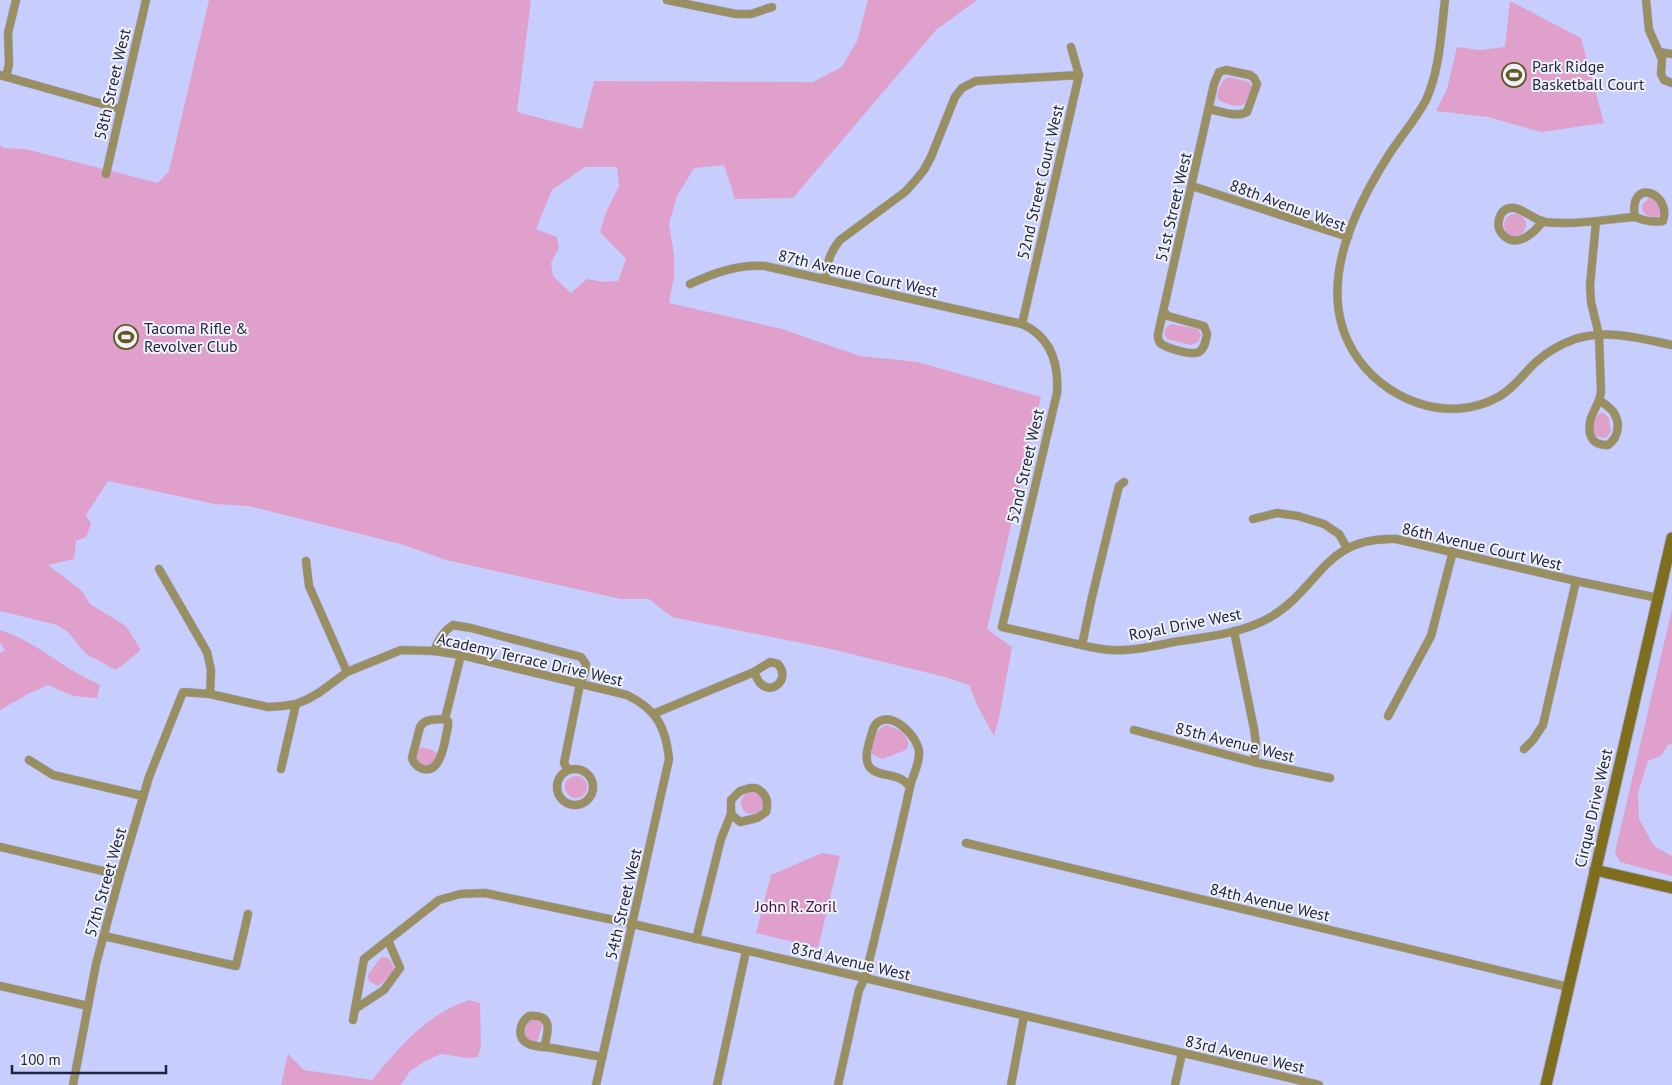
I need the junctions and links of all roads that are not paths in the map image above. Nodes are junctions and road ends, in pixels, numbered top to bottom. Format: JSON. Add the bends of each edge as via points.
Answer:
{"nodes":[{"id":1,"x":16,"y":0,"type":"edge"},
{"id":2,"x":146,"y":0,"type":"edge"},
{"id":3,"x":667,"y":0,"type":"edge"},
{"id":4,"x":1445,"y":0,"type":"edge"},
{"id":5,"x":1646,"y":0,"type":"edge"},
{"id":6,"x":772,"y":7,"type":"dead end"},
{"id":7,"x":8,"y":33,"type":"junction"},
{"id":8,"x":0,"y":42,"type":"edge"},
{"id":9,"x":1072,"y":47,"type":"dead end"},
{"id":10,"x":1659,"y":52,"type":"junction"},
{"id":11,"x":1672,"y":54,"type":"edge"},
{"id":12,"x":1079,"y":75,"type":"junction"},
{"id":13,"x":3,"y":76,"type":"edge"},
{"id":14,"x":1672,"y":83,"type":"edge"},
{"id":15,"x":120,"y":109,"type":"junction"},
{"id":16,"x":1209,"y":109,"type":"junction"},
{"id":17,"x":106,"y":174,"type":"dead end"},
{"id":18,"x":1192,"y":186,"type":"junction"},
{"id":19,"x":1635,"y":217,"type":"junction"},
{"id":20,"x":1543,"y":222,"type":"junction"},
{"id":21,"x":1596,"y":222,"type":"junction"},
{"id":22,"x":1348,"y":237,"type":"junction"},
{"id":23,"x":825,"y":279,"type":"junction"},
{"id":24,"x":690,"y":284,"type":"dead end"},
{"id":25,"x":1164,"y":312,"type":"junction"},
{"id":26,"x":1022,"y":324,"type":"junction"},
{"id":27,"x":1599,"y":335,"type":"junction"},
{"id":28,"x":1672,"y":345,"type":"edge"},
{"id":29,"x":1600,"y":400,"type":"junction"},
{"id":30,"x":1124,"y":482,"type":"dead end"},
{"id":31,"x":1253,"y":518,"type":"dead end"},
{"id":32,"x":1672,"y":538,"type":"edge"},
{"id":33,"x":1347,"y":548,"type":"junction"},
{"id":34,"x":1453,"y":551,"type":"junction"},
{"id":35,"x":1670,"y":560,"type":"edge"},
{"id":36,"x":306,"y":562,"type":"dead end"},
{"id":37,"x":159,"y":569,"type":"dead end"},
{"id":38,"x":1576,"y":581,"type":"junction"},
{"id":39,"x":1658,"y":598,"type":"junction"},
{"id":40,"x":1002,"y":627,"type":"joint"},
{"id":41,"x":1234,"y":631,"type":"junction"},
{"id":42,"x":1082,"y":645,"type":"junction"},
{"id":43,"x":434,"y":650,"type":"junction"},
{"id":44,"x":461,"y":655,"type":"junction"},
{"id":45,"x":347,"y":672,"type":"junction"},
{"id":46,"x":754,"y":672,"type":"dead end"},
{"id":47,"x":580,"y":684,"type":"junction"},
{"id":48,"x":183,"y":692,"type":"joint"},
{"id":49,"x":210,"y":694,"type":"junction"},
{"id":50,"x":296,"y":704,"type":"junction"},
{"id":51,"x":654,"y":714,"type":"junction"},
{"id":52,"x":1388,"y":716,"type":"dead end"},
{"id":53,"x":446,"y":719,"type":"junction"},
{"id":54,"x":663,"y":729,"type":"joint"},
{"id":55,"x":1134,"y":730,"type":"dead end"},
{"id":56,"x":1524,"y":749,"type":"dead end"},
{"id":57,"x":29,"y":760,"type":"dead end"},
{"id":58,"x":1254,"y":762,"type":"junction"},
{"id":59,"x":281,"y":769,"type":"dead end"},
{"id":60,"x":568,"y":770,"type":"junction"},
{"id":61,"x":1330,"y":778,"type":"dead end"},
{"id":62,"x":910,"y":788,"type":"junction"},
{"id":63,"x":143,"y":796,"type":"junction"},
{"id":64,"x":731,"y":814,"type":"junction"},
{"id":65,"x":966,"y":843,"type":"dead end"},
{"id":66,"x":0,"y":847,"type":"edge"},
{"id":67,"x":1595,"y":870,"type":"junction"},
{"id":68,"x":120,"y":875,"type":"junction"},
{"id":69,"x":1672,"y":888,"type":"edge"},
{"id":70,"x":248,"y":914,"type":"dead end"},
{"id":71,"x":633,"y":924,"type":"junction"},
{"id":72,"x":104,"y":936,"type":"junction"},
{"id":73,"x":696,"y":939,"type":"junction"},
{"id":74,"x":388,"y":940,"type":"junction"},
{"id":75,"x":746,"y":951,"type":"junction"},
{"id":76,"x":864,"y":978,"type":"junction"},
{"id":77,"x":0,"y":986,"type":"edge"},
{"id":78,"x":1568,"y":987,"type":"junction"},
{"id":79,"x":88,"y":1006,"type":"junction"},
{"id":80,"x":355,"y":1009,"type":"junction"},
{"id":81,"x":1024,"y":1016,"type":"junction"},
{"id":82,"x":353,"y":1020,"type":"dead end"},
{"id":83,"x":544,"y":1047,"type":"junction"},
{"id":84,"x":1182,"y":1053,"type":"junction"},
{"id":85,"x":602,"y":1057,"type":"junction"},
{"id":86,"x":73,"y":1085,"type":"edge"},
{"id":87,"x":596,"y":1085,"type":"edge"},
{"id":88,"x":717,"y":1085,"type":"edge"},
{"id":89,"x":838,"y":1085,"type":"edge"},
{"id":90,"x":1011,"y":1085,"type":"edge"},
{"id":91,"x":1175,"y":1085,"type":"edge"},
{"id":92,"x":1319,"y":1085,"type":"edge"},
{"id":93,"x":1546,"y":1085,"type":"edge"}],
"edges":[{"from":1,"to":7,"type":"street"},
{"from":2,"to":15,"type":"street","name":"58th Street West"},
{"from":3,"to":6,"type":"street","via":[[736,14],[750,14]]},
{"from":4,"to":22,"type":"street","via":[[1438,62],[1431,87],[1367,193]]},
{"from":5,"to":10,"type":"street","via":[[1649,30]]},
{"from":7,"to":8,"type":"street"},
{"from":7,"to":13,"type":"street","via":[[9,64]]},
{"from":9,"to":12,"type":"street","name":"52nd Street Court West"},
{"from":10,"to":11,"type":"street"},
{"from":10,"to":14,"type":"street","via":[[1661,74],[1664,80]]},
{"from":12,"to":23,"type":"street","via":[[976,81],[962,88],[955,97],[924,170],[905,192],[840,240],[828,259]]},
{"from":12,"to":26,"type":"street","name":"52nd Street Court West"},
{"from":13,"to":15,"type":"street"},
{"from":15,"to":17,"type":"street","name":"58th Street West"},
{"from":16,"to":16,"type":"street","name":"51st Street West","via":[[1219,72],[1226,70],[1254,78],[1257,84],[1248,112],[1235,114]]},
{"from":16,"to":18,"type":"street","name":"51st Street West"},
{"from":18,"to":22,"type":"street","name":"88th Avenue West"},
{"from":18,"to":25,"type":"street","name":"51st Street West"},
{"from":19,"to":19,"type":"street","via":[[1636,202],[1648,192],[1655,192],[1668,207],[1662,221]]},
{"from":19,"to":21,"type":"street"},
{"from":20,"to":20,"type":"street","via":[[1510,208],[1499,216],[1498,225],[1501,234],[1514,241],[1522,240]]},
{"from":20,"to":21,"type":"street"},
{"from":21,"to":27,"type":"street","via":[[1590,285]]},
{"from":22,"to":27,"type":"street","name":"88th Avenue West","via":[[1337,281],[1337,302],[1344,331],[1352,350],[1371,374],[1386,387],[1413,401],[1456,409],[1487,402],[1501,396],[1550,352],[1574,340]]},
{"from":23,"to":24,"type":"street","name":"87th Avenue Court West","via":[[752,265],[723,271]]},
{"from":23,"to":26,"type":"street","name":"87th Avenue Court West"},
{"from":25,"to":25,"type":"street","name":"51st Street West","via":[[1204,326],[1208,334],[1198,353],[1169,348],[1160,343],[1158,334]]},
{"from":26,"to":40,"type":"street","name":"52nd Street West","via":[[1034,329],[1046,342],[1052,353],[1058,382]]},
{"from":27,"to":28,"type":"street","name":"88th Avenue West","via":[[1630,335]]},
{"from":27,"to":29,"type":"street"},
{"from":29,"to":29,"type":"street","via":[[1616,416],[1618,428],[1614,441],[1608,445],[1595,443],[1588,424]]},
{"from":30,"to":42,"type":"street","via":[[1117,494]]},
{"from":31,"to":33,"type":"street","via":[[1277,513],[1324,524],[1339,534]]},
{"from":32,"to":35,"type":"street","name":"Cirque Drive West"},
{"from":33,"to":34,"type":"street","name":"86th Avenue Court West","via":[[1364,542],[1396,539]]},
{"from":33,"to":41,"type":"street","name":"Royal Drive West","via":[[1327,563],[1288,605],[1268,618]]},
{"from":34,"to":38,"type":"street","name":"86th Avenue Court West"},
{"from":34,"to":52,"type":"street","via":[[1431,636]]},
{"from":35,"to":39,"type":"street","name":"Cirque Drive West"},
{"from":36,"to":45,"type":"street","via":[[309,586]]},
{"from":37,"to":49,"type":"street","via":[[207,652],[211,670]]},
{"from":38,"to":39,"type":"street","name":"86th Avenue Court West"},
{"from":38,"to":56,"type":"street","via":[[1543,725]]},
{"from":39,"to":67,"type":"street","name":"Cirque Drive West"},
{"from":40,"to":42,"type":"street","name":"Royal Drive West"},
{"from":41,"to":42,"type":"street","name":"Royal Drive West","via":[[1139,649],[1114,650]]},
{"from":41,"to":58,"type":"street","via":[[1254,729]]},
{"from":43,"to":44,"type":"street","name":"Academy Terrace Drive West"},
{"from":43,"to":45,"type":"street","name":"Academy Terrace Drive West","via":[[400,650]]},
{"from":43,"to":47,"type":"street","via":[[447,628],[453,625],[471,628],[582,656],[586,664]]},
{"from":44,"to":47,"type":"street","name":"Academy Terrace Drive West"},
{"from":44,"to":53,"type":"street"},
{"from":45,"to":50,"type":"street","name":"Academy Terrace Drive West","via":[[320,692]]},
{"from":46,"to":51,"type":"street"},
{"from":47,"to":51,"type":"street","name":"Academy Terrace Drive West","via":[[627,695]]},
{"from":47,"to":60,"type":"street","via":[[564,763]]},
{"from":48,"to":49,"type":"street","name":"Academy Terrace Drive West"},
{"from":48,"to":63,"type":"street","name":"57th Street West"},
{"from":49,"to":50,"type":"street","name":"Academy Terrace Drive West","via":[[268,707]]},
{"from":50,"to":59,"type":"street"},
{"from":51,"to":54,"type":"street","name":"Academy Terrace Drive West"},
{"from":53,"to":53,"type":"street","via":[[422,723],[412,758],[420,768],[431,769],[439,762],[448,726]]},
{"from":54,"to":71,"type":"street","name":"54th Street West","via":[[669,759]]},
{"from":55,"to":58,"type":"street","name":"85th Avenue West"},
{"from":57,"to":63,"type":"street","via":[[52,775]]},
{"from":58,"to":61,"type":"street","name":"85th Avenue West"},
{"from":60,"to":60,"type":"street","via":[[584,772],[592,780],[590,797],[581,804],[564,801],[558,792],[559,780]]},
{"from":62,"to":62,"type":"street","via":[[902,779],[875,772],[868,765],[867,750],[873,729],[881,720],[900,723],[919,746]]},
{"from":62,"to":76,"type":"street"},
{"from":63,"to":68,"type":"street","name":"57th Street West"},
{"from":64,"to":64,"type":"street","via":[[731,800],[740,791],[756,788],[765,795],[767,806],[762,816],[740,822]]},
{"from":64,"to":73,"type":"street","via":[[721,839]]},
{"from":65,"to":78,"type":"street","name":"84th Avenue West"},
{"from":66,"to":68,"type":"street"},
{"from":67,"to":69,"type":"street"},
{"from":67,"to":78,"type":"street","name":"Cirque Drive West"},
{"from":68,"to":72,"type":"street","name":"57th Street West"},
{"from":70,"to":72,"type":"street","via":[[236,966]]},
{"from":71,"to":73,"type":"street","name":"83rd Avenue West"},
{"from":71,"to":74,"type":"street","name":"83rd Avenue West","via":[[472,892],[439,900]]},
{"from":71,"to":85,"type":"street","name":"54th Street West"},
{"from":72,"to":79,"type":"street","name":"57th Street West"},
{"from":73,"to":75,"type":"street","name":"83rd Avenue West"},
{"from":74,"to":80,"type":"street","name":"83rd Avenue West","via":[[364,959]]},
{"from":74,"to":80,"type":"street","via":[[400,968],[384,990]]},
{"from":75,"to":76,"type":"street","name":"83rd Avenue West"},
{"from":75,"to":88,"type":"street"},
{"from":76,"to":81,"type":"street","name":"83rd Avenue West"},
{"from":76,"to":89,"type":"street"},
{"from":77,"to":79,"type":"street"},
{"from":78,"to":93,"type":"street","name":"Cirque Drive West"},
{"from":79,"to":86,"type":"street","name":"57th Street West"},
{"from":80,"to":82,"type":"street","name":"83rd Avenue West"},
{"from":81,"to":84,"type":"street","name":"83rd Avenue West"},
{"from":81,"to":90,"type":"street"},
{"from":83,"to":83,"type":"street","via":[[529,1044],[521,1036],[522,1024],[529,1016],[546,1019],[548,1033]]},
{"from":83,"to":85,"type":"street"},
{"from":84,"to":91,"type":"street"},
{"from":84,"to":92,"type":"street","name":"83rd Avenue West"},
{"from":85,"to":87,"type":"street","name":"54th Street West"}]}
